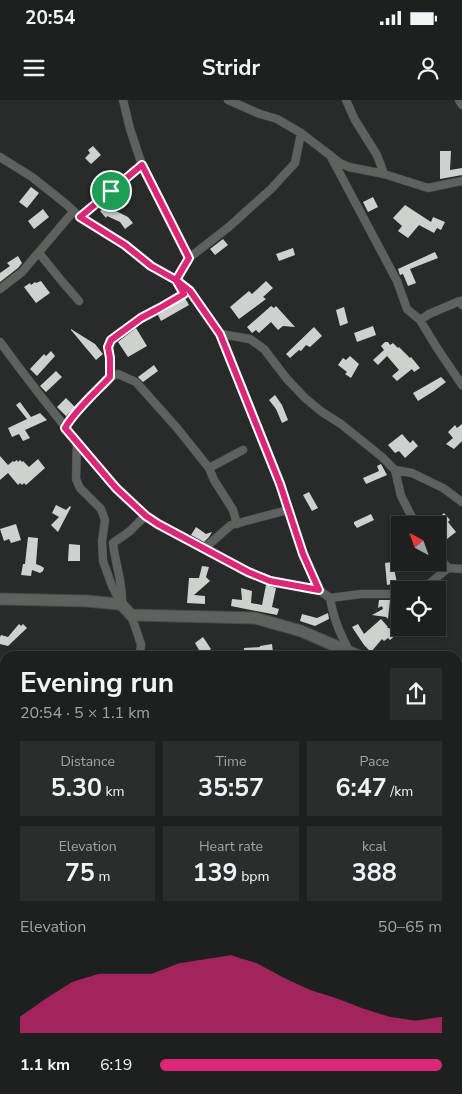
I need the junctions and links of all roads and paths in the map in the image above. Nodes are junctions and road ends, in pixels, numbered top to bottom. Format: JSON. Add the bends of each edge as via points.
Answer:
{"nodes":[{"id":1,"x":123,"y":100,"type":"edge"},
{"id":2,"x":228,"y":100,"type":"edge"},
{"id":3,"x":346,"y":100,"type":"edge"},
{"id":4,"x":459,"y":100,"type":"edge"},
{"id":5,"x":462,"y":104,"type":"edge"},
{"id":6,"x":300,"y":133,"type":"junction"},
{"id":7,"x":330,"y":155,"type":"junction"},
{"id":8,"x":0,"y":157,"type":"edge"},
{"id":9,"x":142,"y":165,"type":"junction"},
{"id":10,"x":384,"y":174,"type":"junction"},
{"id":11,"x":462,"y":181,"type":"edge"},
{"id":12,"x":73,"y":212,"type":"junction"},
{"id":13,"x":80,"y":217,"type":"junction"},
{"id":14,"x":39,"y":253,"type":"junction"},
{"id":15,"x":189,"y":258,"type":"junction"},
{"id":16,"x":176,"y":280,"type":"junction"},
{"id":17,"x":0,"y":289,"type":"edge"},
{"id":18,"x":79,"y":301,"type":"dead end"},
{"id":19,"x":462,"y":306,"type":"edge"},
{"id":20,"x":420,"y":320,"type":"junction"},
{"id":21,"x":220,"y":334,"type":"junction"},
{"id":22,"x":0,"y":342,"type":"edge"},
{"id":23,"x":110,"y":377,"type":"junction"},
{"id":24,"x":462,"y":385,"type":"edge"},
{"id":25,"x":74,"y":438,"type":"junction"},
{"id":26,"x":243,"y":450,"type":"dead end"},
{"id":27,"x":209,"y":468,"type":"junction"},
{"id":28,"x":395,"y":470,"type":"junction"},
{"id":29,"x":462,"y":502,"type":"edge"},
{"id":30,"x":288,"y":510,"type":"junction"},
{"id":31,"x":146,"y":516,"type":"junction"},
{"id":32,"x":411,"y":516,"type":"edge"},
{"id":33,"x":237,"y":524,"type":"junction"},
{"id":34,"x":211,"y":552,"type":"junction"},
{"id":35,"x":446,"y":566,"type":"edge"},
{"id":36,"x":448,"y":568,"type":"junction"},
{"id":37,"x":462,"y":569,"type":"edge"},
{"id":38,"x":433,"y":581,"type":"edge"},
{"id":39,"x":319,"y":590,"type":"junction"},
{"id":40,"x":391,"y":594,"type":"edge"},
{"id":41,"x":330,"y":598,"type":"junction"},
{"id":42,"x":0,"y":599,"type":"edge"},
{"id":43,"x":120,"y":605,"type":"junction"},
{"id":44,"x":132,"y":615,"type":"junction"},
{"id":45,"x":140,"y":651,"type":"edge"},
{"id":46,"x":344,"y":651,"type":"edge"},
{"id":47,"x":351,"y":651,"type":"edge"}],
"edges":[{"from":1,"to":9,"type":"street"},
{"from":2,"to":6,"type":"street","via":[[277,119]]},
{"from":3,"to":10,"type":"street"},
{"from":4,"to":5,"type":"street"},
{"from":6,"to":7,"type":"street"},
{"from":6,"to":15,"type":"street","via":[[295,163],[230,226]]},
{"from":7,"to":10,"type":"street","via":[[349,167]]},
{"from":7,"to":20,"type":"street","via":[[397,281],[407,309]]},
{"from":8,"to":12,"type":"street","via":[[32,177]]},
{"from":9,"to":13,"type":"street"},
{"from":9,"to":15,"type":"street"},
{"from":10,"to":11,"type":"street","via":[[428,188]]},
{"from":12,"to":13,"type":"street"},
{"from":12,"to":14,"type":"street"},
{"from":13,"to":16,"type":"street"},
{"from":14,"to":17,"type":"street"},
{"from":14,"to":18,"type":"street"},
{"from":15,"to":16,"type":"street"},
{"from":16,"to":21,"type":"street","via":[[190,291]]},
{"from":16,"to":23,"type":"street","via":[[184,294],[141,318],[111,340],[108,347]]},
{"from":19,"to":20,"type":"street","via":[[460,301]]},
{"from":20,"to":24,"type":"street"},
{"from":21,"to":28,"type":"street","via":[[250,339],[264,349],[305,398],[355,434]]},
{"from":21,"to":30,"type":"street"},
{"from":22,"to":25,"type":"street"},
{"from":23,"to":25,"type":"street","via":[[69,421],[65,428]]},
{"from":23,"to":27,"type":"street","via":[[118,374],[136,382]]},
{"from":25,"to":31,"type":"street","via":[[116,488]]},
{"from":25,"to":43,"type":"street","via":[[76,479],[80,488],[101,508],[105,520],[104,561]]},
{"from":26,"to":27,"type":"street"},
{"from":27,"to":33,"type":"street","via":[[233,510]]},
{"from":28,"to":29,"type":"street","via":[[412,473],[443,488]]},
{"from":28,"to":32,"type":"street","via":[[401,496]]},
{"from":30,"to":33,"type":"street"},
{"from":30,"to":39,"type":"street"},
{"from":31,"to":34,"type":"street"},
{"from":31,"to":43,"type":"street","via":[[113,544],[122,594]]},
{"from":33,"to":34,"type":"street","via":[[231,525],[206,547]]},
{"from":34,"to":39,"type":"street","via":[[270,581]]},
{"from":35,"to":36,"type":"street"},
{"from":36,"to":37,"type":"street"},
{"from":36,"to":38,"type":"street"},
{"from":39,"to":41,"type":"street"},
{"from":40,"to":41,"type":"street"},
{"from":41,"to":47,"type":"street","via":[[338,630]]},
{"from":42,"to":43,"type":"street"},
{"from":43,"to":44,"type":"street"},
{"from":44,"to":45,"type":"street"},
{"from":44,"to":46,"type":"street","via":[[255,618],[301,631]]}]}
